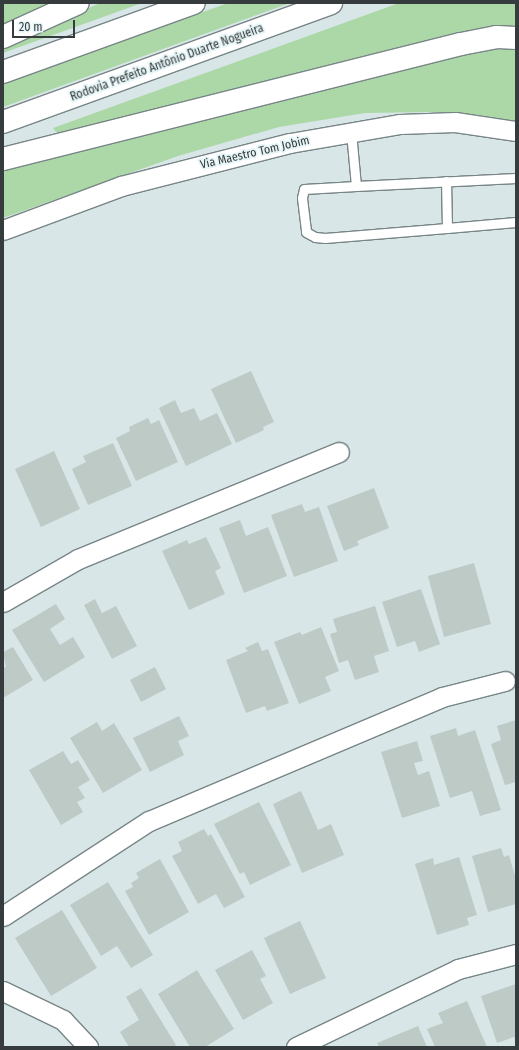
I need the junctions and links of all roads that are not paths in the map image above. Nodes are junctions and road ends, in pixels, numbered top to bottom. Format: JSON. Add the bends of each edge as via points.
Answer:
{"nodes":[{"id":1,"x":78,"y":3,"type":"edge"},
{"id":2,"x":194,"y":3,"type":"edge"},
{"id":3,"x":331,"y":3,"type":"edge"},
{"id":4,"x":3,"y":37,"type":"edge"},
{"id":5,"x":516,"y":38,"type":"edge"},
{"id":6,"x":3,"y":72,"type":"edge"},
{"id":7,"x":3,"y":122,"type":"edge"},
{"id":8,"x":516,"y":131,"type":"edge"},
{"id":9,"x":351,"y":132,"type":"junction"},
{"id":10,"x":3,"y":159,"type":"edge"},
{"id":11,"x":516,"y":178,"type":"edge"},
{"id":12,"x":446,"y":181,"type":"junction"},
{"id":13,"x":356,"y":186,"type":"junction"},
{"id":14,"x":516,"y":222,"type":"edge"},
{"id":15,"x":447,"y":228,"type":"junction"},
{"id":16,"x":3,"y":230,"type":"edge"},
{"id":17,"x":339,"y":452,"type":"dead end"},
{"id":18,"x":3,"y":602,"type":"edge"},
{"id":19,"x":505,"y":681,"type":"dead end"},
{"id":20,"x":3,"y":916,"type":"edge"},
{"id":21,"x":516,"y":954,"type":"edge"},
{"id":22,"x":3,"y":991,"type":"edge"},
{"id":23,"x":88,"y":1047,"type":"edge"},
{"id":24,"x":296,"y":1047,"type":"edge"}],
"edges":[{"from":1,"to":4,"type":"highway"},
{"from":2,"to":6,"type":"highway"},
{"from":3,"to":7,"type":"highway","name":"Rodovia Prefeito Antônio Duarte Nogueira"},
{"from":5,"to":10,"type":"highway","via":[[496,37],[461,44]]},
{"from":8,"to":9,"type":"street","name":"Via Maestro Tom Jobim","via":[[455,122],[400,124]]},
{"from":9,"to":13,"type":"lane"},
{"from":9,"to":16,"type":"street","name":"Via Maestro Tom Jobim","via":[[290,143],[121,186]]},
{"from":11,"to":12,"type":"lane"},
{"from":12,"to":13,"type":"lane"},
{"from":12,"to":15,"type":"lane"},
{"from":13,"to":15,"type":"lane","via":[[304,189],[302,198],[306,232],[315,237],[325,238]]},
{"from":14,"to":15,"type":"lane"},
{"from":17,"to":18,"type":"street","via":[[78,559]]},
{"from":19,"to":20,"type":"street","via":[[442,697],[149,821]]},
{"from":21,"to":24,"type":"street","via":[[458,969]]},
{"from":22,"to":23,"type":"street","via":[[64,1020]]}]}
